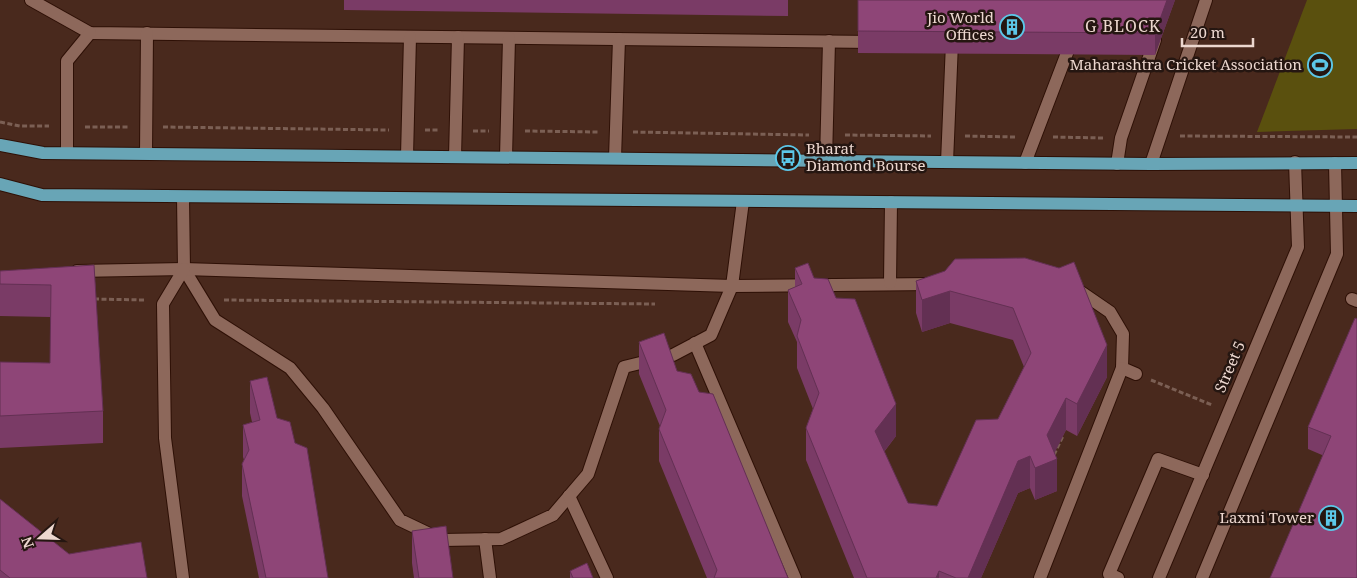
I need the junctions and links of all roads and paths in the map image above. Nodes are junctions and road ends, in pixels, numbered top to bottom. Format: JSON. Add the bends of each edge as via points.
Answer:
{"nodes":[{"id":1,"x":31,"y":0,"type":"edge"},
{"id":2,"x":1206,"y":0,"type":"edge"},
{"id":3,"x":1160,"y":26,"type":"edge"},
{"id":4,"x":1077,"y":27,"type":"edge"},
{"id":5,"x":90,"y":33,"type":"junction"},
{"id":6,"x":147,"y":33,"type":"junction"},
{"id":7,"x":410,"y":37,"type":"junction"},
{"id":8,"x":458,"y":37,"type":"junction"},
{"id":9,"x":509,"y":38,"type":"junction"},
{"id":10,"x":618,"y":39,"type":"junction"},
{"id":11,"x":829,"y":41,"type":"junction"},
{"id":12,"x":886,"y":42,"type":"edge"},
{"id":13,"x":952,"y":43,"type":"edge"},
{"id":14,"x":0,"y":122,"type":"edge"},
{"id":15,"x":67,"y":126,"type":"junction"},
{"id":16,"x":146,"y":127,"type":"junction"},
{"id":17,"x":408,"y":130,"type":"junction"},
{"id":18,"x":456,"y":130,"type":"junction"},
{"id":19,"x":506,"y":131,"type":"junction"},
{"id":20,"x":616,"y":132,"type":"junction"},
{"id":21,"x":826,"y":135,"type":"junction"},
{"id":22,"x":948,"y":136,"type":"junction"},
{"id":23,"x":1158,"y":136,"type":"junction"},
{"id":24,"x":1035,"y":137,"type":"junction"},
{"id":25,"x":1357,"y":137,"type":"edge"},
{"id":26,"x":1121,"y":138,"type":"junction"},
{"id":27,"x":0,"y":145,"type":"edge"},
{"id":28,"x":67,"y":153,"type":"junction"},
{"id":29,"x":146,"y":154,"type":"junction"},
{"id":30,"x":407,"y":156,"type":"junction"},
{"id":31,"x":455,"y":157,"type":"junction"},
{"id":32,"x":506,"y":158,"type":"junction"},
{"id":33,"x":615,"y":158,"type":"junction"},
{"id":34,"x":826,"y":160,"type":"junction"},
{"id":35,"x":947,"y":162,"type":"junction"},
{"id":36,"x":1296,"y":162,"type":"junction"},
{"id":37,"x":1025,"y":163,"type":"junction"},
{"id":38,"x":1335,"y":163,"type":"junction"},
{"id":39,"x":1357,"y":163,"type":"edge"},
{"id":40,"x":1117,"y":164,"type":"junction"},
{"id":41,"x":1150,"y":164,"type":"junction"},
{"id":42,"x":0,"y":184,"type":"edge"},
{"id":43,"x":182,"y":196,"type":"junction"},
{"id":44,"x":742,"y":201,"type":"junction"},
{"id":45,"x":891,"y":202,"type":"junction"},
{"id":46,"x":1297,"y":205,"type":"junction"},
{"id":47,"x":1337,"y":205,"type":"junction"},
{"id":48,"x":1357,"y":206,"type":"edge"},
{"id":49,"x":184,"y":269,"type":"junction"},
{"id":50,"x":68,"y":272,"type":"edge"},
{"id":51,"x":890,"y":283,"type":"junction"},
{"id":52,"x":949,"y":285,"type":"edge"},
{"id":53,"x":732,"y":286,"type":"junction"},
{"id":54,"x":1067,"y":288,"type":"edge"},
{"id":55,"x":87,"y":299,"type":"edge"},
{"id":56,"x":165,"y":300,"type":"junction"},
{"id":57,"x":203,"y":300,"type":"junction"},
{"id":58,"x":665,"y":304,"type":"dead end"},
{"id":59,"x":695,"y":344,"type":"junction"},
{"id":60,"x":1122,"y":368,"type":"junction"},
{"id":61,"x":1136,"y":374,"type":"joint"},
{"id":62,"x":1229,"y":412,"type":"junction"},
{"id":63,"x":1065,"y":430,"type":"edge"},
{"id":64,"x":1053,"y":456,"type":"edge"},
{"id":65,"x":1203,"y":475,"type":"junction"},
{"id":66,"x":569,"y":496,"type":"junction"},
{"id":67,"x":484,"y":539,"type":"junction"},
{"id":68,"x":183,"y":578,"type":"edge"},
{"id":69,"x":490,"y":578,"type":"edge"},
{"id":70,"x":607,"y":578,"type":"edge"},
{"id":71,"x":794,"y":578,"type":"edge"},
{"id":72,"x":1040,"y":578,"type":"edge"},
{"id":73,"x":1118,"y":578,"type":"edge"},
{"id":74,"x":1160,"y":578,"type":"edge"},
{"id":75,"x":1202,"y":578,"type":"edge"}],
"edges":[{"from":1,"to":5,"type":"street"},
{"from":2,"to":23,"type":"street"},
{"from":3,"to":26,"type":"street"},
{"from":4,"to":24,"type":"street","via":[[1066,44]]},
{"from":5,"to":6,"type":"street"},
{"from":5,"to":15,"type":"street","via":[[67,61]]},
{"from":6,"to":7,"type":"street"},
{"from":6,"to":16,"type":"street"},
{"from":7,"to":8,"type":"street"},
{"from":7,"to":17,"type":"street"},
{"from":8,"to":9,"type":"street"},
{"from":8,"to":18,"type":"street"},
{"from":9,"to":10,"type":"street"},
{"from":9,"to":19,"type":"street"},
{"from":10,"to":11,"type":"street"},
{"from":10,"to":20,"type":"street"},
{"from":11,"to":12,"type":"street"},
{"from":11,"to":21,"type":"street"},
{"from":13,"to":22,"type":"street"},
{"from":14,"to":15,"type":"path","via":[[20,126]]},
{"from":15,"to":16,"type":"path"},
{"from":15,"to":28,"type":"street"},
{"from":16,"to":17,"type":"path"},
{"from":16,"to":29,"type":"street"},
{"from":17,"to":18,"type":"path"},
{"from":17,"to":30,"type":"street"},
{"from":18,"to":19,"type":"path"},
{"from":18,"to":31,"type":"street"},
{"from":19,"to":20,"type":"path"},
{"from":19,"to":32,"type":"street"},
{"from":20,"to":21,"type":"path"},
{"from":20,"to":33,"type":"street"},
{"from":21,"to":22,"type":"path"},
{"from":21,"to":34,"type":"street"},
{"from":22,"to":24,"type":"path"},
{"from":22,"to":35,"type":"street"},
{"from":23,"to":25,"type":"path"},
{"from":23,"to":41,"type":"street"},
{"from":24,"to":26,"type":"path"},
{"from":24,"to":37,"type":"street"},
{"from":26,"to":40,"type":"street"},
{"from":27,"to":28,"type":"main road"},
{"from":28,"to":29,"type":"main road"},
{"from":29,"to":30,"type":"main road"},
{"from":30,"to":31,"type":"main road"},
{"from":31,"to":32,"type":"main road"},
{"from":32,"to":33,"type":"main road"},
{"from":33,"to":34,"type":"main road"},
{"from":34,"to":35,"type":"main road"},
{"from":35,"to":37,"type":"main road"},
{"from":36,"to":38,"type":"main road"},
{"from":36,"to":41,"type":"main road"},
{"from":36,"to":46,"type":"street","name":"Street 5"},
{"from":37,"to":40,"type":"main road"},
{"from":38,"to":39,"type":"main road"},
{"from":38,"to":47,"type":"street"},
{"from":40,"to":41,"type":"main road"},
{"from":42,"to":43,"type":"main road","via":[[42,195]]},
{"from":43,"to":44,"type":"main road"},
{"from":43,"to":49,"type":"street"},
{"from":44,"to":45,"type":"main road"},
{"from":44,"to":53,"type":"street"},
{"from":45,"to":46,"type":"main road"},
{"from":45,"to":51,"type":"street"},
{"from":46,"to":47,"type":"main road"},
{"from":46,"to":62,"type":"street","name":"Street 5","via":[[1298,247]]},
{"from":47,"to":48,"type":"main road"},
{"from":47,"to":75,"type":"street","via":[[1337,254]]},
{"from":49,"to":50,"type":"street"},
{"from":49,"to":53,"type":"street"},
{"from":49,"to":56,"type":"street"},
{"from":49,"to":57,"type":"street"},
{"from":51,"to":52,"type":"street"},
{"from":51,"to":53,"type":"street"},
{"from":53,"to":59,"type":"street","via":[[711,335]]},
{"from":54,"to":60,"type":"street","via":[[1076,288],[1110,312],[1123,334]]},
{"from":55,"to":56,"type":"path"},
{"from":56,"to":68,"type":"street","via":[[164,438]]},
{"from":57,"to":58,"type":"path"},
{"from":57,"to":67,"type":"street","via":[[215,320],[290,368],[323,408],[400,520],[442,540]]},
{"from":59,"to":66,"type":"street","via":[[673,355],[624,367],[588,474]]},
{"from":59,"to":71,"type":"street"},
{"from":60,"to":61,"type":"street"},
{"from":60,"to":72,"type":"street"},
{"from":61,"to":62,"type":"path"},
{"from":62,"to":65,"type":"street","name":"Street 5"},
{"from":63,"to":64,"type":"path"},
{"from":65,"to":73,"type":"street","via":[[1158,459],[1109,574]]},
{"from":65,"to":74,"type":"street","name":"Street 5"},
{"from":66,"to":67,"type":"street","via":[[553,515],[501,539]]},
{"from":66,"to":70,"type":"street"},
{"from":67,"to":69,"type":"street"}]}
